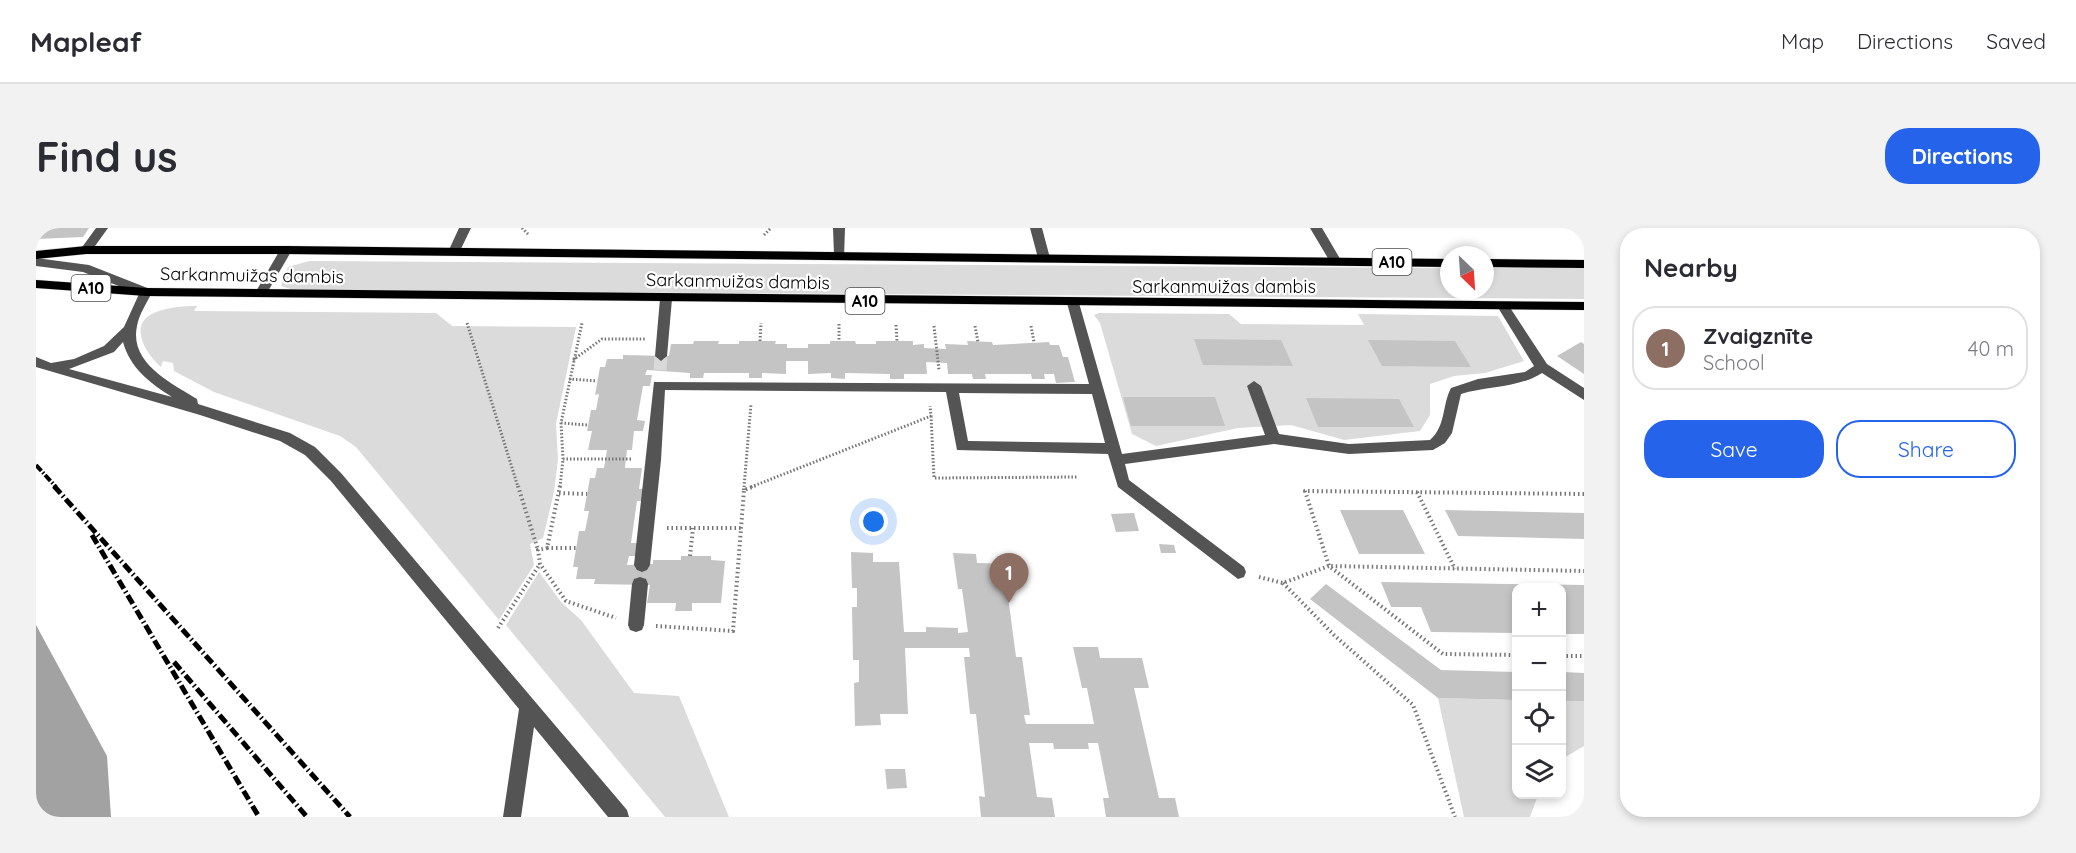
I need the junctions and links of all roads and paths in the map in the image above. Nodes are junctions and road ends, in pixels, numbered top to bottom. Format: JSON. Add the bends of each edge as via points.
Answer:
{"nodes":[{"id":1,"x":102,"y":228,"type":"edge"},
{"id":2,"x":465,"y":228,"type":"edge"},
{"id":3,"x":522,"y":228,"type":"edge"},
{"id":4,"x":771,"y":228,"type":"edge"},
{"id":5,"x":839,"y":228,"type":"edge"},
{"id":6,"x":1036,"y":228,"type":"edge"},
{"id":7,"x":1316,"y":228,"type":"edge"},
{"id":8,"x":528,"y":234,"type":"dead end"},
{"id":9,"x":764,"y":235,"type":"dead end"},
{"id":10,"x":86,"y":249,"type":"junction"},
{"id":11,"x":286,"y":250,"type":"junction"},
{"id":12,"x":454,"y":252,"type":"junction"},
{"id":13,"x":36,"y":255,"type":"edge"},
{"id":14,"x":840,"y":255,"type":"junction"},
{"id":15,"x":1044,"y":258,"type":"junction"},
{"id":16,"x":36,"y":262,"type":"edge"},
{"id":17,"x":1336,"y":262,"type":"junction"},
{"id":18,"x":1440,"y":263,"type":"edge"},
{"id":19,"x":1494,"y":263,"type":"edge"},
{"id":20,"x":1584,"y":264,"type":"edge"},
{"id":21,"x":36,"y":284,"type":"edge"},
{"id":22,"x":146,"y":292,"type":"junction"},
{"id":23,"x":261,"y":293,"type":"junction"},
{"id":24,"x":666,"y":298,"type":"junction"},
{"id":25,"x":1073,"y":303,"type":"junction"},
{"id":26,"x":1503,"y":306,"type":"junction"},
{"id":27,"x":1584,"y":306,"type":"edge"},
{"id":28,"x":467,"y":323,"type":"dead end"},
{"id":29,"x":582,"y":323,"type":"dead end"},
{"id":30,"x":761,"y":323,"type":"dead end"},
{"id":31,"x":839,"y":324,"type":"dead end"},
{"id":32,"x":896,"y":325,"type":"dead end"},
{"id":33,"x":934,"y":326,"type":"dead end"},
{"id":34,"x":975,"y":326,"type":"dead end"},
{"id":35,"x":1031,"y":326,"type":"dead end"},
{"id":36,"x":130,"y":328,"type":"junction"},
{"id":37,"x":653,"y":339,"type":"dead end"},
{"id":38,"x":760,"y":341,"type":"dead end"},
{"id":39,"x":839,"y":341,"type":"dead end"},
{"id":40,"x":897,"y":341,"type":"dead end"},
{"id":41,"x":978,"y":342,"type":"dead end"},
{"id":42,"x":1034,"y":342,"type":"dead end"},
{"id":43,"x":573,"y":360,"type":"junction"},
{"id":44,"x":36,"y":362,"type":"edge"},
{"id":45,"x":1542,"y":367,"type":"junction"},
{"id":46,"x":49,"y":368,"type":"junction"},
{"id":47,"x":569,"y":379,"type":"junction"},
{"id":48,"x":597,"y":381,"type":"dead end"},
{"id":49,"x":659,"y":385,"type":"junction"},
{"id":50,"x":752,"y":386,"type":"junction"},
{"id":51,"x":1254,"y":386,"type":"dead end"},
{"id":52,"x":941,"y":388,"type":"junction"},
{"id":53,"x":1096,"y":389,"type":"junction"},
{"id":54,"x":1584,"y":395,"type":"edge"},
{"id":55,"x":202,"y":410,"type":"junction"},
{"id":56,"x":931,"y":416,"type":"junction"},
{"id":57,"x":561,"y":423,"type":"junction"},
{"id":58,"x":588,"y":425,"type":"dead end"},
{"id":59,"x":1275,"y":439,"type":"junction"},
{"id":60,"x":1115,"y":455,"type":"junction"},
{"id":61,"x":563,"y":459,"type":"junction"},
{"id":62,"x":654,"y":460,"type":"junction"},
{"id":63,"x":1077,"y":477,"type":"dead end"},
{"id":64,"x":744,"y":490,"type":"junction"},
{"id":65,"x":1417,"y":492,"type":"junction"},
{"id":66,"x":559,"y":493,"type":"junction"},
{"id":67,"x":587,"y":494,"type":"dead end"},
{"id":68,"x":1584,"y":494,"type":"edge"},
{"id":69,"x":646,"y":528,"type":"junction"},
{"id":70,"x":693,"y":528,"type":"junction"},
{"id":71,"x":741,"y":528,"type":"junction"},
{"id":72,"x":547,"y":548,"type":"junction"},
{"id":73,"x":576,"y":548,"type":"dead end"},
{"id":74,"x":538,"y":550,"type":"junction"},
{"id":75,"x":690,"y":556,"type":"dead end"},
{"id":76,"x":540,"y":564,"type":"junction"},
{"id":77,"x":642,"y":565,"type":"dead end"},
{"id":78,"x":1329,"y":566,"type":"junction"},
{"id":79,"x":1455,"y":569,"type":"junction"},
{"id":80,"x":1584,"y":571,"type":"edge"},
{"id":81,"x":1238,"y":572,"type":"joint"},
{"id":82,"x":1283,"y":582,"type":"junction"},
{"id":83,"x":640,"y":584,"type":"dead end"},
{"id":84,"x":636,"y":625,"type":"junction"},
{"id":85,"x":498,"y":628,"type":"dead end"},
{"id":86,"x":1512,"y":655,"type":"edge"},
{"id":87,"x":1566,"y":656,"type":"edge"},
{"id":88,"x":1584,"y":656,"type":"edge"},
{"id":89,"x":528,"y":709,"type":"junction"},
{"id":90,"x":512,"y":817,"type":"edge"},
{"id":91,"x":620,"y":817,"type":"edge"},
{"id":92,"x":1455,"y":817,"type":"edge"}],
"edges":[{"from":1,"to":10,"type":"street"},
{"from":2,"to":12,"type":"street"},
{"from":3,"to":8,"type":"path"},
{"from":4,"to":9,"type":"path"},
{"from":5,"to":14,"type":"street"},
{"from":6,"to":15,"type":"street"},
{"from":7,"to":17,"type":"street"},
{"from":10,"to":11,"type":"main road","name":"Sarkanmuižas dambis","number":"A10"},
{"from":10,"to":13,"type":"main road","name":"Sarkanmuižas dambis","number":"A10"},
{"from":11,"to":12,"type":"main road","name":"Sarkanmuižas dambis","number":"A10"},
{"from":11,"to":23,"type":"street"},
{"from":12,"to":14,"type":"main road","name":"Sarkanmuižas dambis","number":"A10"},
{"from":14,"to":15,"type":"main road","name":"Sarkanmuižas dambis","number":"A10"},
{"from":15,"to":17,"type":"main road","name":"Sarkanmuižas dambis","number":"A10"},
{"from":16,"to":22,"type":"street","via":[[85,268]]},
{"from":17,"to":18,"type":"main road","name":"Sarkanmuižas dambis","number":"A10"},
{"from":19,"to":20,"type":"main road"},
{"from":21,"to":22,"type":"main road","name":"Sarkanmuižas dambis","number":"A10"},
{"from":22,"to":23,"type":"main road","name":"Sarkanmuižas dambis","number":"A10"},
{"from":22,"to":36,"type":"street"},
{"from":23,"to":24,"type":"main road","name":"Sarkanmuižas dambis","number":"A10"},
{"from":24,"to":25,"type":"main road","name":"Sarkanmuižas dambis","number":"A10"},
{"from":24,"to":49,"type":"street"},
{"from":25,"to":26,"type":"main road","name":"Sarkanmuižas dambis","number":"A10"},
{"from":25,"to":53,"type":"street"},
{"from":26,"to":27,"type":"main road","name":"Sarkanmuižas dambis","number":"A10"},
{"from":26,"to":45,"type":"street"},
{"from":28,"to":74,"type":"path"},
{"from":29,"to":43,"type":"path"},
{"from":30,"to":38,"type":"path"},
{"from":31,"to":39,"type":"path"},
{"from":32,"to":40,"type":"path"},
{"from":33,"to":52,"type":"path"},
{"from":34,"to":41,"type":"path"},
{"from":35,"to":42,"type":"path"},
{"from":36,"to":46,"type":"street","via":[[109,348],[76,363]]},
{"from":36,"to":55,"type":"street","via":[[132,352],[148,374]]},
{"from":37,"to":43,"type":"path","via":[[602,339]]},
{"from":43,"to":47,"type":"path"},
{"from":44,"to":46,"type":"street"},
{"from":45,"to":54,"type":"street"},
{"from":45,"to":59,"type":"street","via":[[1528,376],[1478,384],[1456,392],[1451,401],[1450,425],[1444,438],[1433,445],[1349,449]]},
{"from":46,"to":55,"type":"street"},
{"from":47,"to":48,"type":"path"},
{"from":47,"to":57,"type":"path"},
{"from":49,"to":50,"type":"street"},
{"from":49,"to":62,"type":"street"},
{"from":50,"to":52,"type":"street"},
{"from":50,"to":64,"type":"path"},
{"from":51,"to":59,"type":"street"},
{"from":52,"to":53,"type":"street"},
{"from":52,"to":56,"type":"path"},
{"from":52,"to":60,"type":"street","via":[[962,446]]},
{"from":53,"to":60,"type":"street"},
{"from":55,"to":89,"type":"street","via":[[285,437],[310,451],[336,477]]},
{"from":56,"to":63,"type":"path","via":[[934,478]]},
{"from":56,"to":64,"type":"path"},
{"from":57,"to":58,"type":"path"},
{"from":57,"to":61,"type":"path"},
{"from":59,"to":60,"type":"street"},
{"from":60,"to":81,"type":"street","via":[[1123,483]]},
{"from":61,"to":62,"type":"path"},
{"from":61,"to":66,"type":"path"},
{"from":62,"to":69,"type":"street"},
{"from":64,"to":71,"type":"path"},
{"from":65,"to":68,"type":"path"},
{"from":65,"to":78,"type":"path","via":[[1305,491]]},
{"from":65,"to":79,"type":"path"},
{"from":66,"to":67,"type":"path"},
{"from":66,"to":72,"type":"path"},
{"from":69,"to":70,"type":"path"},
{"from":69,"to":77,"type":"street"},
{"from":70,"to":71,"type":"path"},
{"from":70,"to":75,"type":"path"},
{"from":71,"to":84,"type":"path","via":[[733,631]]},
{"from":72,"to":73,"type":"path"},
{"from":72,"to":74,"type":"path"},
{"from":74,"to":76,"type":"path"},
{"from":76,"to":84,"type":"path","via":[[566,601]]},
{"from":76,"to":85,"type":"path"},
{"from":78,"to":79,"type":"path"},
{"from":78,"to":82,"type":"path"},
{"from":78,"to":86,"type":"path","via":[[1443,654]]},
{"from":79,"to":80,"type":"path"},
{"from":81,"to":82,"type":"path"},
{"from":82,"to":92,"type":"path","via":[[1334,635],[1413,705]]},
{"from":83,"to":84,"type":"street"},
{"from":87,"to":88,"type":"path"},
{"from":89,"to":90,"type":"street"},
{"from":89,"to":91,"type":"street"}]}
